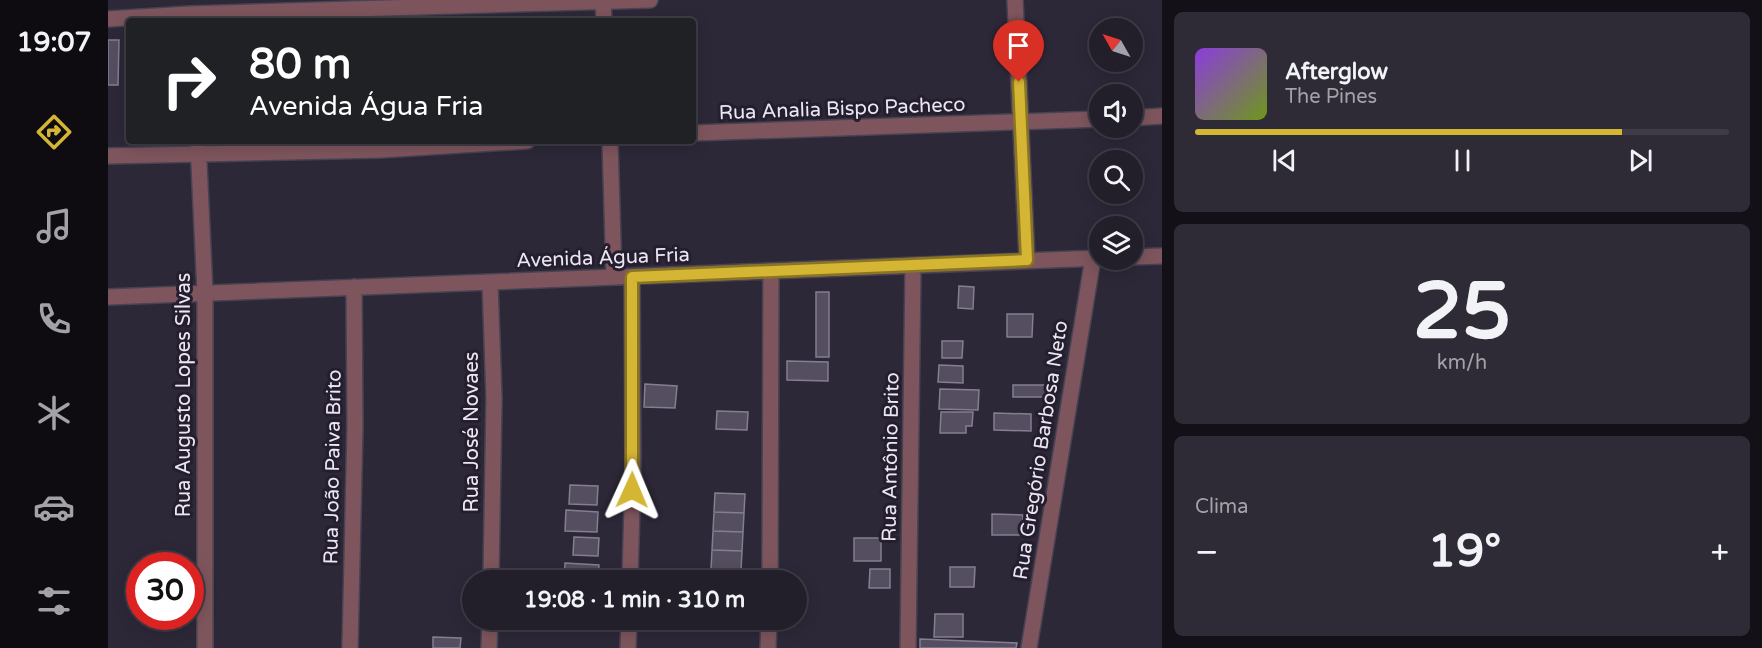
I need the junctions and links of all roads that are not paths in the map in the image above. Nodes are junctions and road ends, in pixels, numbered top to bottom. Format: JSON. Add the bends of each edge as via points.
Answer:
{"nodes":[{"id":1,"x":650,"y":0,"type":"edge"},
{"id":2,"x":1015,"y":0,"type":"edge"},
{"id":3,"x":603,"y":1,"type":"edge"},
{"id":4,"x":189,"y":12,"type":"edge"},
{"id":5,"x":604,"y":18,"type":"edge"},
{"id":6,"x":108,"y":19,"type":"edge"},
{"id":7,"x":1162,"y":116,"type":"edge"},
{"id":8,"x":1143,"y":117,"type":"edge"},
{"id":9,"x":1089,"y":120,"type":"edge"},
{"id":10,"x":1020,"y":123,"type":"junction"},
{"id":11,"x":696,"y":133,"type":"edge"},
{"id":12,"x":478,"y":144,"type":"edge"},
{"id":13,"x":610,"y":144,"type":"edge"},
{"id":14,"x":198,"y":147,"type":"edge"},
{"id":15,"x":108,"y":156,"type":"edge"},
{"id":16,"x":1162,"y":256,"type":"edge"},
{"id":17,"x":1143,"y":257,"type":"edge"},
{"id":18,"x":1089,"y":258,"type":"edge"},
{"id":19,"x":1027,"y":260,"type":"junction"},
{"id":20,"x":913,"y":267,"type":"junction"},
{"id":21,"x":1094,"y":270,"type":"edge"},
{"id":22,"x":771,"y":272,"type":"junction"},
{"id":23,"x":632,"y":277,"type":"junction"},
{"id":24,"x":614,"y":278,"type":"junction"},
{"id":25,"x":490,"y":283,"type":"junction"},
{"id":26,"x":354,"y":287,"type":"junction"},
{"id":27,"x":205,"y":293,"type":"junction"},
{"id":28,"x":108,"y":297,"type":"edge"},
{"id":29,"x":491,"y":570,"type":"edge"},
{"id":30,"x":630,"y":570,"type":"edge"},
{"id":31,"x":770,"y":570,"type":"edge"},
{"id":32,"x":490,"y":630,"type":"edge"},
{"id":33,"x":629,"y":630,"type":"edge"},
{"id":34,"x":769,"y":630,"type":"edge"},
{"id":35,"x":206,"y":648,"type":"edge"},
{"id":36,"x":350,"y":648,"type":"edge"},
{"id":37,"x":489,"y":648,"type":"edge"},
{"id":38,"x":628,"y":648,"type":"edge"},
{"id":39,"x":768,"y":648,"type":"edge"},
{"id":40,"x":908,"y":648,"type":"edge"},
{"id":41,"x":1029,"y":648,"type":"edge"}],
"edges":[{"from":1,"to":3,"type":"street"},
{"from":2,"to":10,"type":"street"},
{"from":3,"to":4,"type":"street"},
{"from":3,"to":5,"type":"street"},
{"from":4,"to":6,"type":"street"},
{"from":7,"to":8,"type":"street"},
{"from":9,"to":10,"type":"street","name":"Rua Analia Bispo Pacheco"},
{"from":10,"to":11,"type":"street","name":"Rua Analia Bispo Pacheco"},
{"from":10,"to":19,"type":"street"},
{"from":12,"to":14,"type":"street","via":[[380,150]]},
{"from":13,"to":24,"type":"street"},
{"from":14,"to":15,"type":"street"},
{"from":14,"to":27,"type":"street","name":"Rua Augusto Lopes Silvas"},
{"from":16,"to":17,"type":"street"},
{"from":18,"to":19,"type":"street","name":"Avenida Água Fria"},
{"from":19,"to":20,"type":"street","name":"Avenida Água Fria"},
{"from":20,"to":22,"type":"street","name":"Avenida Água Fria"},
{"from":20,"to":40,"type":"street","name":"Rua Antônio Brito"},
{"from":21,"to":41,"type":"street","name":"Rua Gregório Barbosa Neto"},
{"from":22,"to":23,"type":"street","name":"Avenida Água Fria"},
{"from":22,"to":31,"type":"street"},
{"from":23,"to":24,"type":"street","name":"Avenida Água Fria"},
{"from":23,"to":30,"type":"street"},
{"from":24,"to":25,"type":"street","name":"Avenida Água Fria"},
{"from":25,"to":26,"type":"street","name":"Avenida Água Fria"},
{"from":25,"to":29,"type":"street","name":"Rua José Novaes","via":[[494,398]]},
{"from":26,"to":27,"type":"street","name":"Avenida Água Fria"},
{"from":26,"to":36,"type":"street","name":"Rua João Paiva Brito"},
{"from":27,"to":28,"type":"street","name":"Avenida Água Fria"},
{"from":27,"to":35,"type":"street","name":"Rua Augusto Lopes Silvas"},
{"from":32,"to":37,"type":"street"},
{"from":33,"to":38,"type":"street"},
{"from":34,"to":39,"type":"street"}]}
